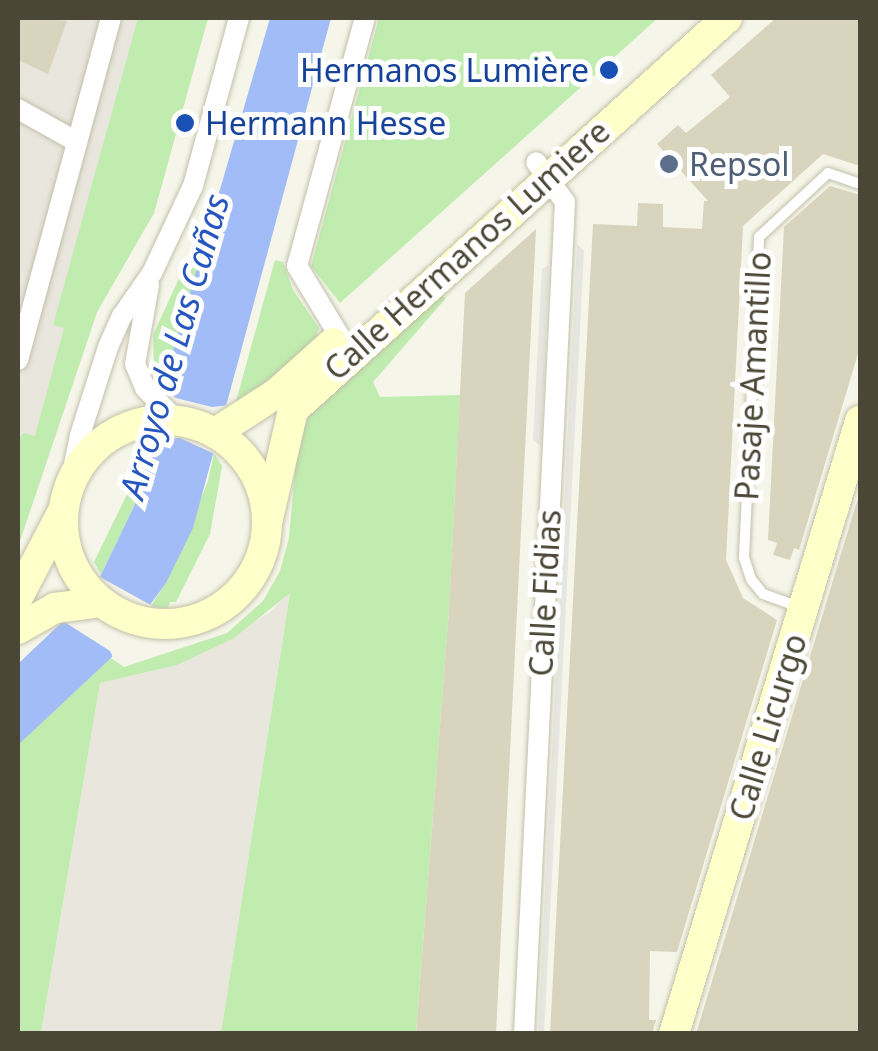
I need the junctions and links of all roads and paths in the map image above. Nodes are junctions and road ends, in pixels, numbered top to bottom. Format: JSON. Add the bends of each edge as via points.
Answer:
{"nodes":[{"id":1,"x":111,"y":18,"type":"edge"},
{"id":2,"x":238,"y":18,"type":"edge"},
{"id":3,"x":364,"y":18,"type":"edge"},
{"id":4,"x":697,"y":18,"type":"edge"},
{"id":5,"x":727,"y":18,"type":"edge"},
{"id":6,"x":18,"y":109,"type":"edge"},
{"id":7,"x":77,"y":142,"type":"junction"},
{"id":8,"x":543,"y":169,"type":"junction"},
{"id":9,"x":860,"y":184,"type":"edge"},
{"id":10,"x":152,"y":273,"type":"junction"},
{"id":11,"x":340,"y":337,"type":"junction"},
{"id":12,"x":18,"y":360,"type":"edge"},
{"id":13,"x":162,"y":414,"type":"junction"},
{"id":14,"x":860,"y":421,"type":"edge"},
{"id":15,"x":223,"y":432,"type":"junction"},
{"id":16,"x":66,"y":501,"type":"junction"},
{"id":17,"x":268,"y":519,"type":"junction"},
{"id":18,"x":18,"y":597,"type":"edge"},
{"id":19,"x":89,"y":599,"type":"junction"},
{"id":20,"x":804,"y":608,"type":"junction"},
{"id":21,"x":18,"y":630,"type":"edge"},
{"id":22,"x":524,"y":1034,"type":"edge"},
{"id":23,"x":674,"y":1034,"type":"edge"}],
"edges":[{"from":1,"to":7,"type":"street"},
{"from":2,"to":10,"type":"street","via":[[193,186]]},
{"from":3,"to":11,"type":"street","via":[[298,266]]},
{"from":4,"to":8,"type":"main road","name":"Calle Hermanos Lumiere"},
{"from":5,"to":8,"type":"main road","name":"Calle Hermanos Lumiere"},
{"from":6,"to":7,"type":"street"},
{"from":7,"to":12,"type":"street"},
{"from":8,"to":11,"type":"main road","name":"Calle Hermanos Lumiere"},
{"from":8,"to":17,"type":"main road","name":"Calle Hermanos Lumiere","via":[[293,410]]},
{"from":8,"to":22,"type":"street","name":"Calle Fidias","via":[[564,202]]},
{"from":9,"to":20,"type":"lane","name":"Pasaje Amantillo","via":[[828,173],[759,237],[744,557],[764,594]]},
{"from":10,"to":13,"type":"street","via":[[136,364]]},
{"from":10,"to":16,"type":"street","via":[[108,347]]},
{"from":11,"to":15,"type":"main road","name":"Calle Hermanos Lumiere"},
{"from":13,"to":15,"type":"main road"},
{"from":13,"to":16,"type":"main road","via":[[95,446]]},
{"from":14,"to":20,"type":"main road","name":"Calle Licurgo"},
{"from":15,"to":17,"type":"main road","via":[[253,467]]},
{"from":16,"to":18,"type":"main road"},
{"from":16,"to":19,"type":"main road","via":[[63,535]]},
{"from":17,"to":19,"type":"main road","via":[[259,566],[225,606],[196,621],[160,626]]},
{"from":19,"to":21,"type":"main road","via":[[55,608]]},
{"from":20,"to":23,"type":"main road","name":"Calle Licurgo"}]}
